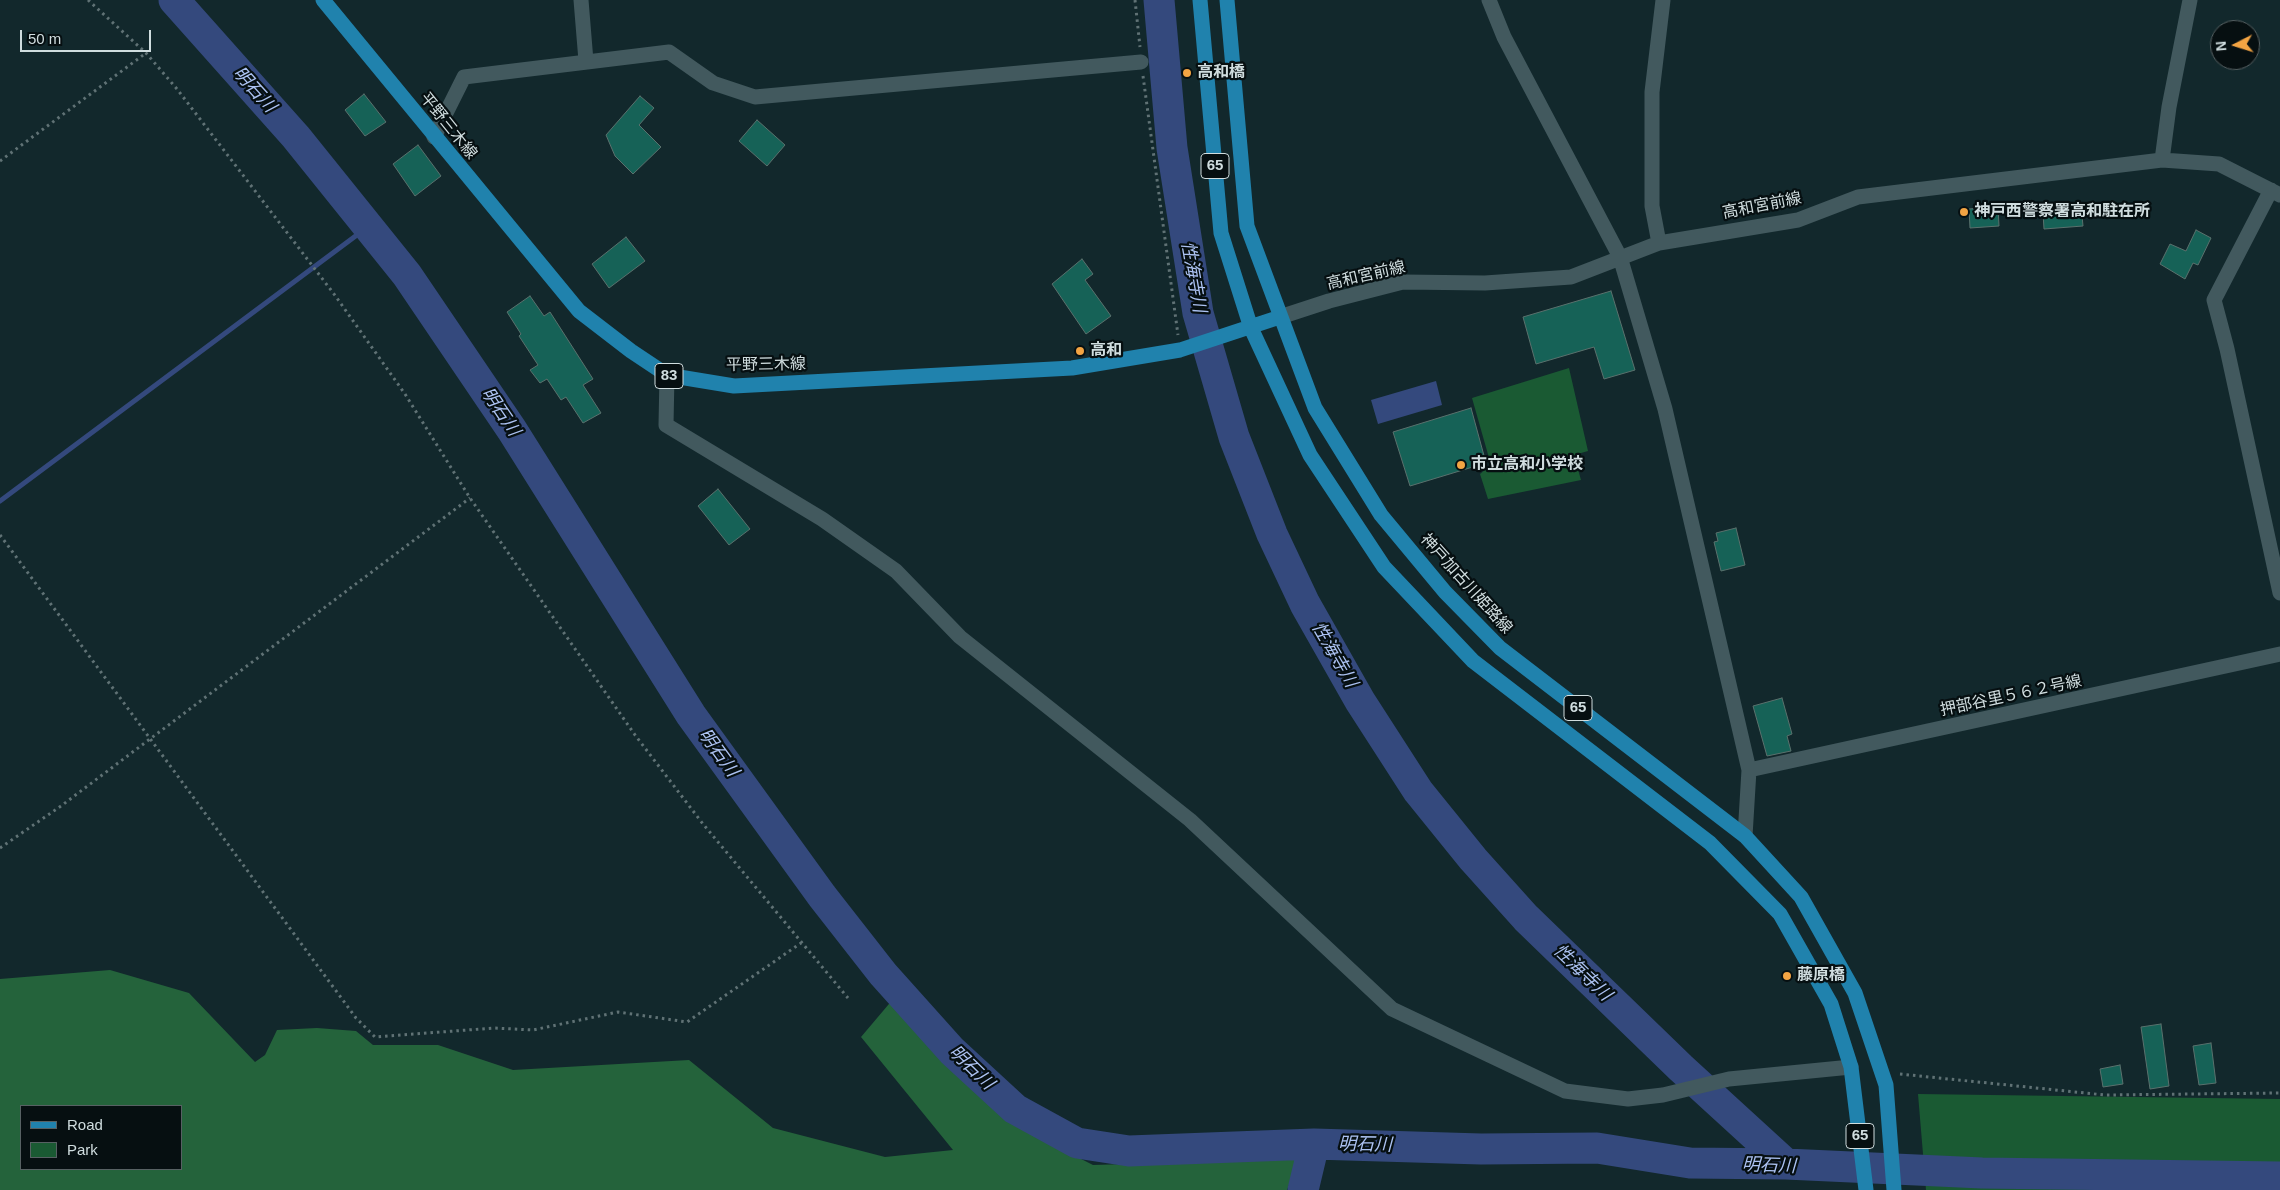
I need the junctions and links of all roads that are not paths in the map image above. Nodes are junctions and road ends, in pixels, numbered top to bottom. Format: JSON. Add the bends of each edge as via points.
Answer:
{"nodes":[{"id":1,"x":323,"y":0,"type":"edge"},
{"id":2,"x":581,"y":0,"type":"edge"},
{"id":3,"x":1200,"y":0,"type":"edge"},
{"id":4,"x":1228,"y":0,"type":"edge"},
{"id":5,"x":1489,"y":0,"type":"edge"},
{"id":6,"x":1663,"y":0,"type":"edge"},
{"id":7,"x":2190,"y":0,"type":"edge"},
{"id":8,"x":586,"y":61,"type":"junction"},
{"id":9,"x":1141,"y":62,"type":"road end"},
{"id":10,"x":434,"y":137,"type":"junction"},
{"id":11,"x":2162,"y":160,"type":"junction"},
{"id":12,"x":2276,"y":192,"type":"edge"},
{"id":13,"x":1659,"y":243,"type":"junction"},
{"id":14,"x":1620,"y":257,"type":"junction"},
{"id":15,"x":1280,"y":317,"type":"junction"},
{"id":16,"x":1251,"y":328,"type":"junction"},
{"id":17,"x":667,"y":375,"type":"junction"},
{"id":18,"x":2280,"y":593,"type":"edge"},
{"id":19,"x":2280,"y":654,"type":"edge"},
{"id":20,"x":1749,"y":770,"type":"junction"},
{"id":21,"x":1746,"y":836,"type":"junction"},
{"id":22,"x":1852,"y":1075,"type":"junction"},
{"id":23,"x":1866,"y":1190,"type":"edge"},
{"id":24,"x":1894,"y":1190,"type":"edge"}],
"edges":[{"from":1,"to":10,"type":"main road","name":"平野三木線","number":"83"},
{"from":2,"to":8,"type":"street"},
{"from":3,"to":16,"type":"main road","number":"65","via":[[1221,233]]},
{"from":4,"to":15,"type":"main road","name":"神戸加古川姫路線","number":"65","via":[[1247,226]]},
{"from":5,"to":14,"type":"street","via":[[1504,37]]},
{"from":6,"to":13,"type":"street","via":[[1652,92],[1652,206]]},
{"from":7,"to":11,"type":"street"},
{"from":8,"to":9,"type":"street","via":[[669,52],[712,83],[755,97]]},
{"from":8,"to":10,"type":"street","via":[[464,77]]},
{"from":10,"to":17,"type":"main road","name":"平野三木線","number":"83","via":[[579,310],[630,351]]},
{"from":11,"to":12,"type":"street","name":"高和宮前線","via":[[2219,164]]},
{"from":11,"to":13,"type":"street","name":"高和宮前線","via":[[1858,197],[1798,220]]},
{"from":12,"to":18,"type":"street","via":[[2214,300],[2228,349]]},
{"from":13,"to":14,"type":"street","name":"高和宮前線"},
{"from":14,"to":15,"type":"street","name":"高和宮前線","via":[[1571,277],[1485,283],[1403,282]]},
{"from":14,"to":20,"type":"street","via":[[1665,409]]},
{"from":15,"to":16,"type":"main road","name":"平野三木線","number":"83"},
{"from":15,"to":21,"type":"main road","name":"神戸加古川姫路線","number":"65","via":[[1315,408],[1381,515],[1445,592],[1500,648]]},
{"from":16,"to":17,"type":"main road","name":"平野三木線","number":"83","via":[[1180,350],[1072,368],[734,386]]},
{"from":16,"to":22,"type":"main road","number":"65","via":[[1310,455],[1384,566],[1473,661],[1710,843],[1780,914],[1831,1004]]},
{"from":17,"to":22,"type":"street","via":[[666,425],[822,519],[896,571],[960,637],[1190,820],[1392,1009],[1565,1091],[1628,1099],[1663,1095],[1729,1079]]},
{"from":19,"to":20,"type":"street","name":"押部谷里５６２号線"},
{"from":20,"to":21,"type":"street"},
{"from":21,"to":24,"type":"main road","name":"神戸加古川姫路線","number":"65","via":[[1801,897],[1855,993],[1886,1085]]},
{"from":22,"to":23,"type":"main road","number":"65"}]}
